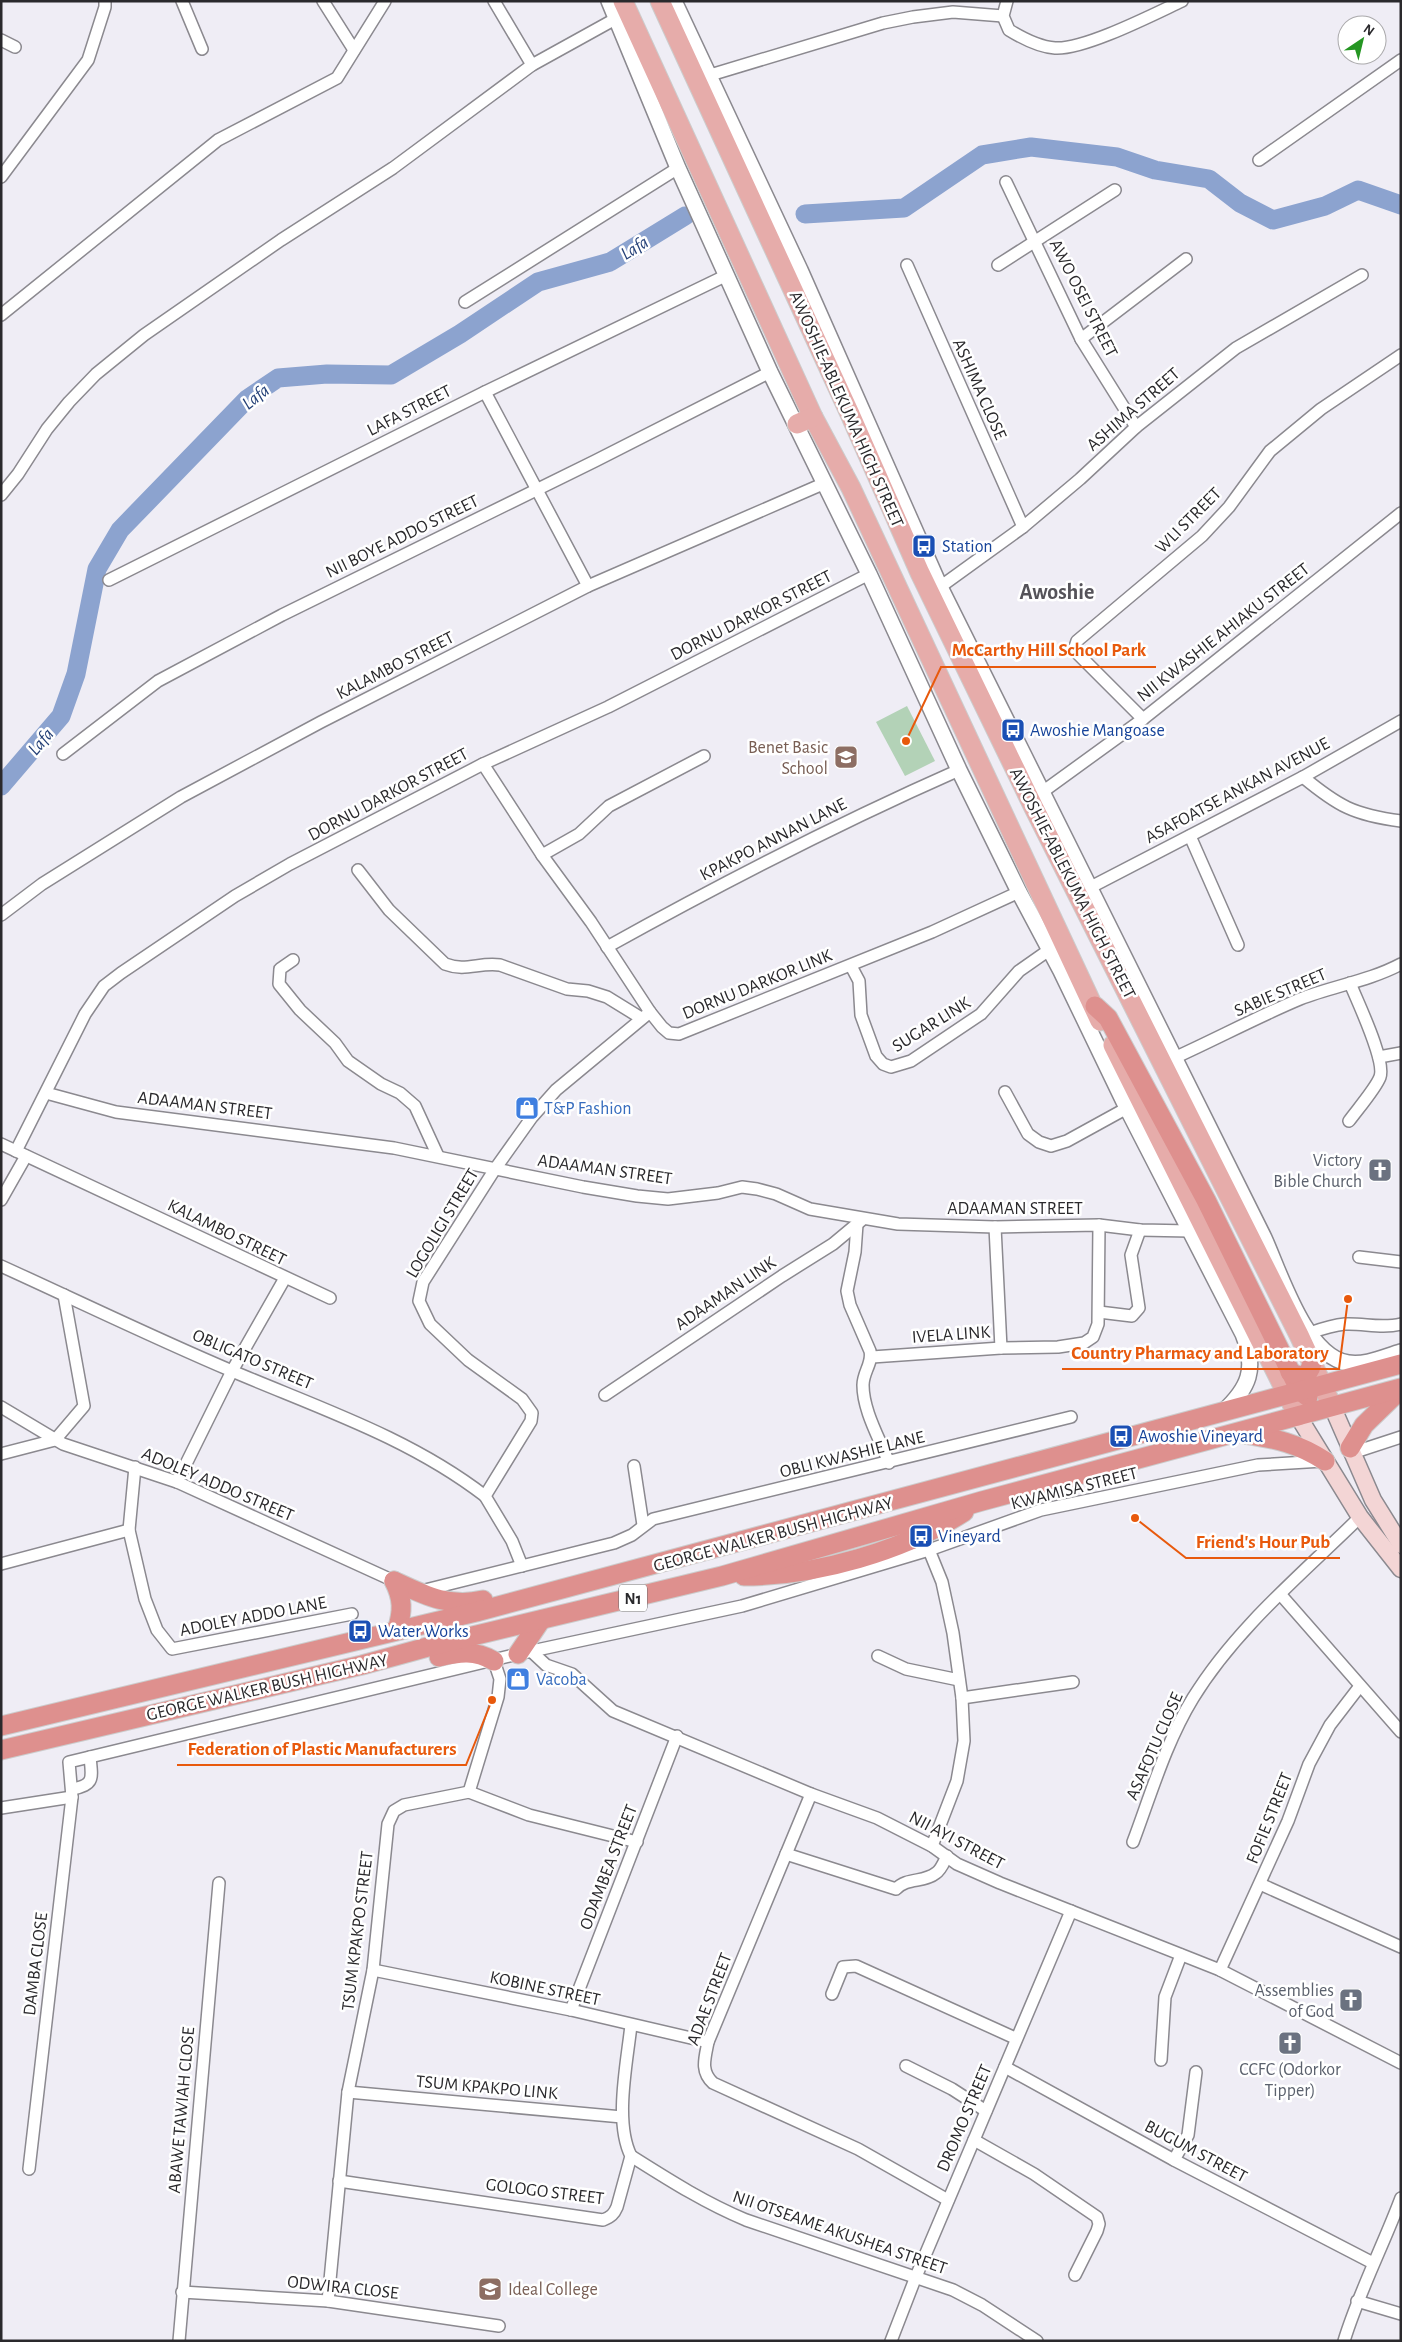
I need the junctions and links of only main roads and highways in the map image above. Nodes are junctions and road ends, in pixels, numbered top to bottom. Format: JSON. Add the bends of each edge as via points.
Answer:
{"nodes":[{"id":1,"x":660,"y":1,"type":"edge"},
{"id":2,"x":620,"y":10,"type":"edge"},
{"id":3,"x":1011,"y":760,"type":"junction"},
{"id":4,"x":987,"y":778,"type":"junction"},
{"id":5,"x":1095,"y":1006,"type":"junction"},
{"id":6,"x":1312,"y":1363,"type":"junction"},
{"id":7,"x":1401,"y":1364,"type":"edge"},
{"id":8,"x":1290,"y":1372,"type":"junction"},
{"id":9,"x":1322,"y":1384,"type":"junction"},
{"id":10,"x":1401,"y":1388,"type":"edge"},
{"id":11,"x":1293,"y":1392,"type":"junction"},
{"id":12,"x":1332,"y":1406,"type":"junction"},
{"id":13,"x":1298,"y":1416,"type":"junction"},
{"id":14,"x":1236,"y":1433,"type":"junction"},
{"id":15,"x":1351,"y":1451,"type":"junction"},
{"id":16,"x":1325,"y":1461,"type":"junction"},
{"id":17,"x":1401,"y":1545,"type":"edge"},
{"id":18,"x":1401,"y":1568,"type":"edge"},
{"id":19,"x":638,"y":1570,"type":"junction"},
{"id":20,"x":541,"y":1620,"type":"junction"},
{"id":21,"x":397,"y":1630,"type":"junction"},
{"id":22,"x":525,"y":1653,"type":"road end"},
{"id":23,"x":494,"y":1661,"type":"road end"},
{"id":24,"x":362,"y":1665,"type":"junction"},
{"id":25,"x":1,"y":1726,"type":"edge"},
{"id":26,"x":1,"y":1750,"type":"edge"}],
"edges":[{"from":1,"to":3,"type":"main road","name":"AWOSHIE-ABLEKUMA HIGH STREET","via":[[855,412],[920,573]]},
{"from":2,"to":4,"type":"main road","name":"AWOSHIE-ABLEKUMA HIGH STREET","via":[[805,420],[852,488]]},
{"from":3,"to":4,"type":"main road","via":[[1000,773]]},
{"from":3,"to":6,"type":"main road","name":"AWOSHIE-ABLEKUMA HIGH STREET","via":[[1258,1240]]},
{"from":4,"to":5,"type":"main road","name":"AWOSHIE-ABLEKUMA HIGH STREET","via":[[1068,968]]},
{"from":5,"to":8,"type":"highway","via":[[1108,1018],[1160,1113]]},
{"from":5,"to":11,"type":"main road","name":"AWOSHIE-ABLEKUMA HIGH STREET"},
{"from":6,"to":8,"type":"highway","via":[[1306,1376]]},
{"from":6,"to":9,"type":"main road","name":"AWOSHIE-ABLEKUMA HIGH STREET"},
{"from":7,"to":9,"type":"highway","name":"GEORGE WALKER BUSH HIGHWAY","number":"N1"},
{"from":8,"to":11,"type":"highway"},
{"from":9,"to":11,"type":"highway","name":"GEORGE WALKER BUSH HIGHWAY","number":"N1"},
{"from":9,"to":12,"type":"main road","name":"AWOSHIE-ABLEKUMA HIGH STREET"},
{"from":10,"to":12,"type":"highway","name":"GEORGE WALKER BUSH HIGHWAY","number":"N1"},
{"from":10,"to":15,"type":"highway","via":[[1364,1424]]},
{"from":11,"to":12,"type":"highway"},
{"from":11,"to":13,"type":"main road","name":"AWOSHIE-ABLEKUMA HIGH STREET"},
{"from":11,"to":19,"type":"highway","name":"GEORGE WALKER BUSH HIGHWAY","number":"N1","via":[[1222,1414]]},
{"from":12,"to":13,"type":"highway","name":"GEORGE WALKER BUSH HIGHWAY","number":"N1"},
{"from":12,"to":15,"type":"main road"},
{"from":13,"to":14,"type":"highway","name":"GEORGE WALKER BUSH HIGHWAY","number":"N1"},
{"from":13,"to":16,"type":"main road"},
{"from":14,"to":16,"type":"highway","via":[[1285,1440]]},
{"from":14,"to":20,"type":"highway","name":"GEORGE WALKER BUSH HIGHWAY","number":"N1","via":[[982,1501],[722,1576]]},
{"from":15,"to":17,"type":"main road","via":[[1373,1500]]},
{"from":16,"to":18,"type":"main road","via":[[1360,1517]]},
{"from":19,"to":21,"type":"highway","name":"GEORGE WALKER BUSH HIGHWAY","number":"N1"},
{"from":19,"to":21,"type":"highway","via":[[604,1571],[473,1602],[454,1603],[432,1599],[394,1581],[402,1601]]},
{"from":20,"to":22,"type":"highway"},
{"from":20,"to":24,"type":"highway","name":"GEORGE WALKER BUSH HIGHWAY","number":"N1"},
{"from":21,"to":25,"type":"highway","name":"GEORGE WALKER BUSH HIGHWAY","number":"N1"},
{"from":23,"to":24,"type":"highway","via":[[478,1653],[465,1652],[393,1668]]},
{"from":24,"to":26,"type":"highway","name":"GEORGE WALKER BUSH HIGHWAY","number":"N1"}]}
